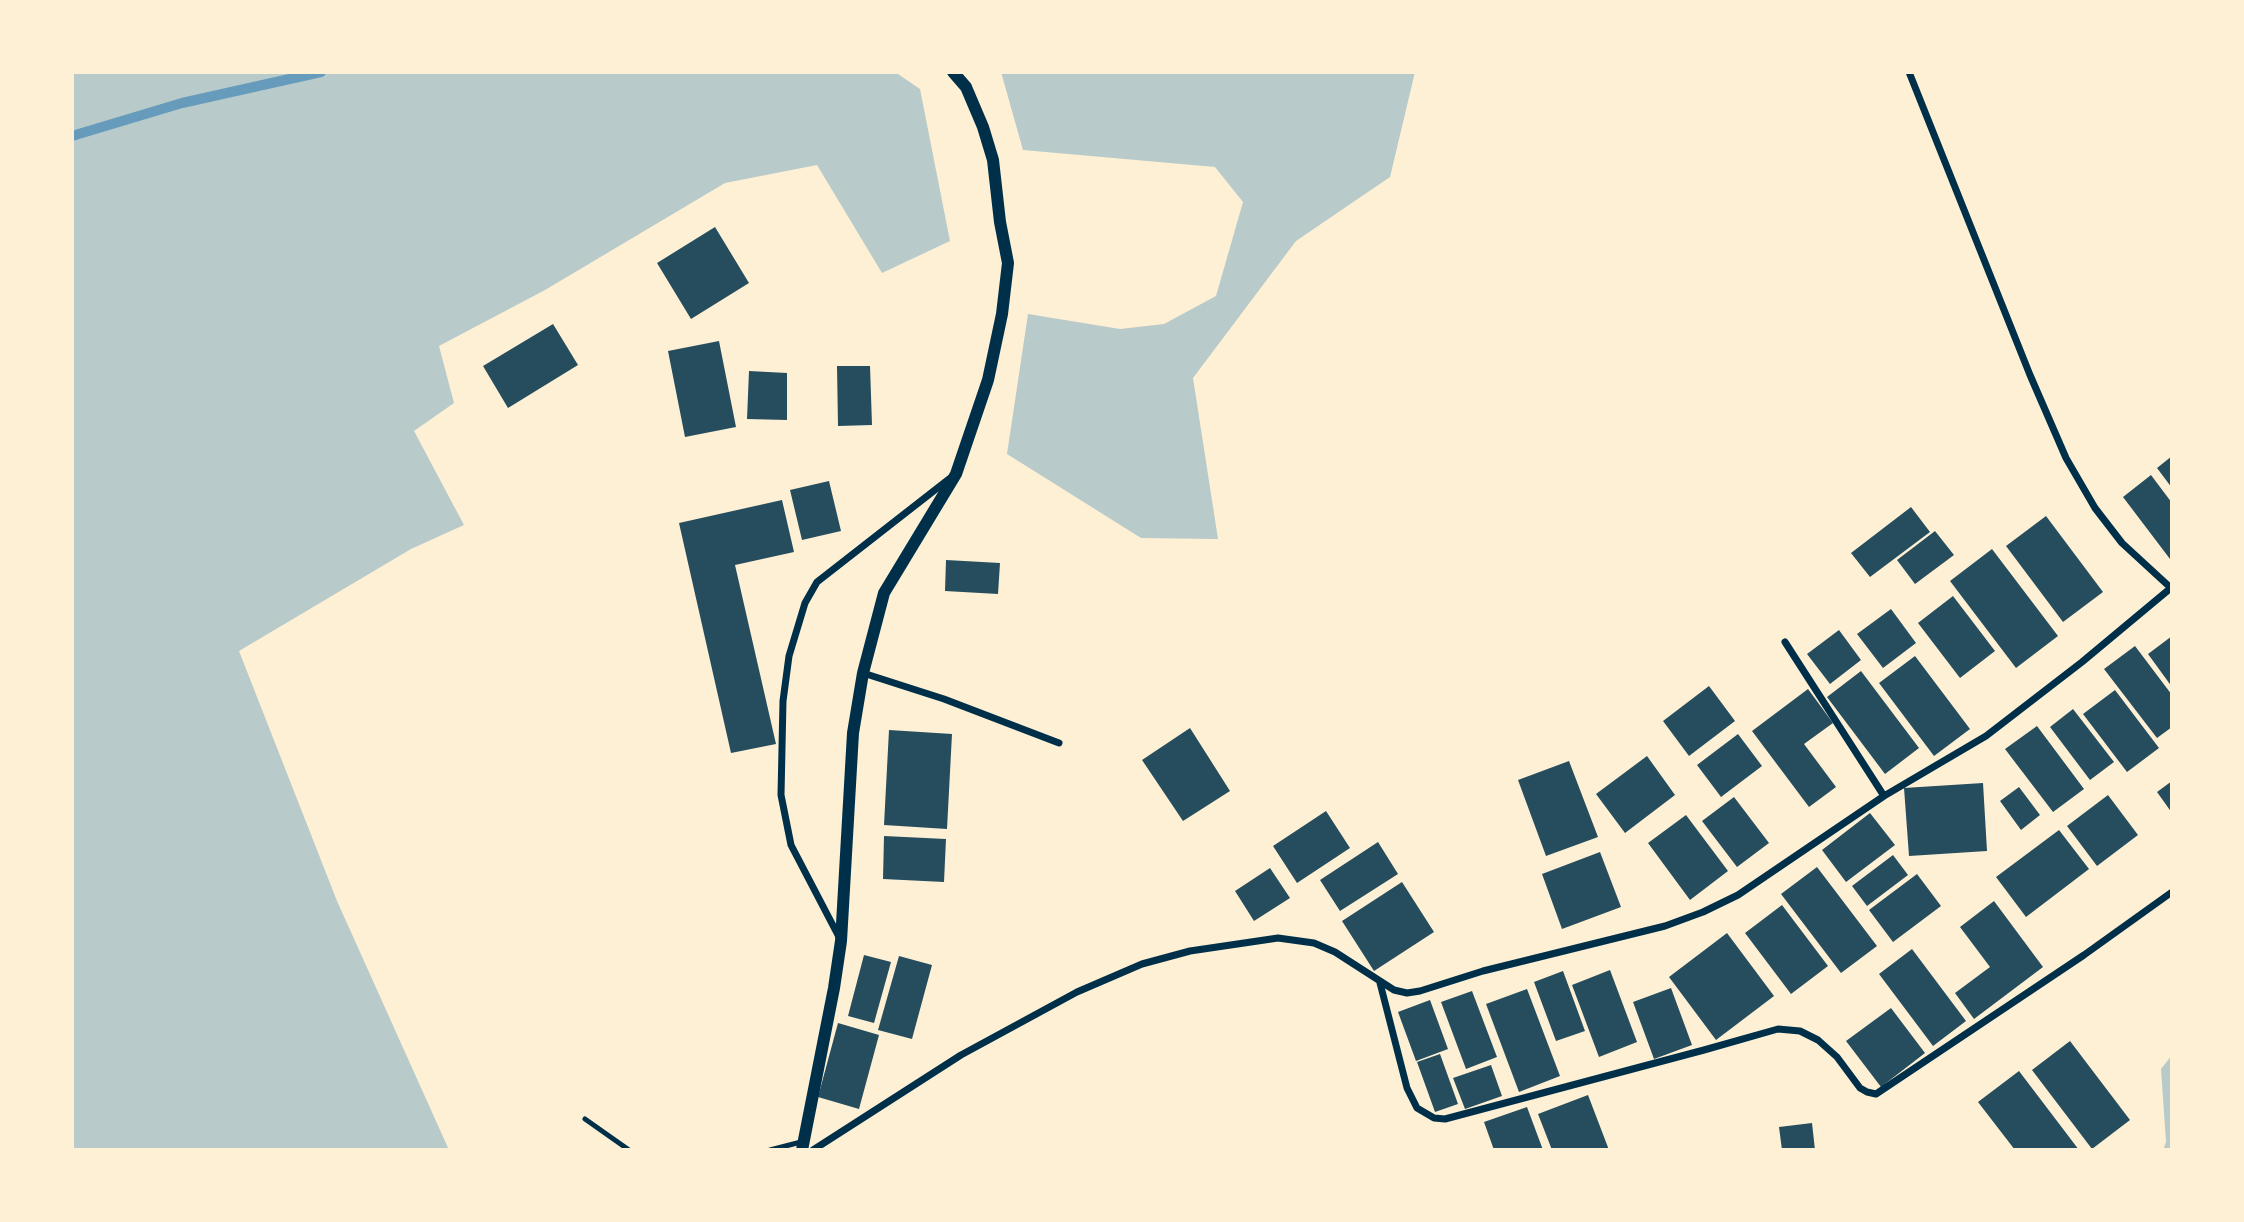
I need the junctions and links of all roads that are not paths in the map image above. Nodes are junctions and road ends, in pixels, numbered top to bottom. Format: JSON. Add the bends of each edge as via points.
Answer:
{"nodes":[{"id":1,"x":953,"y":72,"type":"edge"},
{"id":2,"x":1909,"y":72,"type":"edge"},
{"id":3,"x":956,"y":474,"type":"junction"},
{"id":4,"x":2172,"y":588,"type":"edge"},
{"id":5,"x":1785,"y":642,"type":"dead end"},
{"id":6,"x":863,"y":673,"type":"junction"},
{"id":7,"x":1059,"y":743,"type":"dead end"},
{"id":8,"x":1884,"y":796,"type":"junction"},
{"id":9,"x":2172,"y":892,"type":"edge"},
{"id":10,"x":841,"y":941,"type":"junction"},
{"id":11,"x":1380,"y":983,"type":"junction"},
{"id":12,"x":585,"y":1119,"type":"dead end"},
{"id":13,"x":806,"y":1147,"type":"edge"},
{"id":14,"x":629,"y":1150,"type":"edge"},
{"id":15,"x":770,"y":1150,"type":"edge"}],
"edges":[{"from":1,"to":3,"type":"street","via":[[966,87],[993,160],[1008,263],[988,380]]},
{"from":2,"to":4,"type":"street","via":[[2066,458],[2122,543]]},
{"from":3,"to":6,"type":"street","via":[[884,593]]},
{"from":3,"to":10,"type":"street","via":[[817,582],[804,603],[789,656],[781,795],[791,845]]},
{"from":4,"to":8,"type":"street","via":[[1986,736]]},
{"from":5,"to":8,"type":"street"},
{"from":6,"to":7,"type":"street"},
{"from":6,"to":10,"type":"street","via":[[853,733]]},
{"from":8,"to":11,"type":"street","via":[[1738,895],[1703,912],[1420,991],[1407,993]]},
{"from":9,"to":11,"type":"street","via":[[1876,1094],[1860,1088],[1837,1057],[1818,1041],[1800,1031],[1778,1029],[1445,1119],[1434,1118],[1417,1108],[1407,1088]]},
{"from":10,"to":13,"type":"street"},
{"from":11,"to":13,"type":"street","via":[[1335,952],[1314,943],[1278,938],[1190,951],[1142,964],[1077,992],[961,1055]]},
{"from":12,"to":14,"type":"lane"},
{"from":13,"to":15,"type":"lane"}]}
